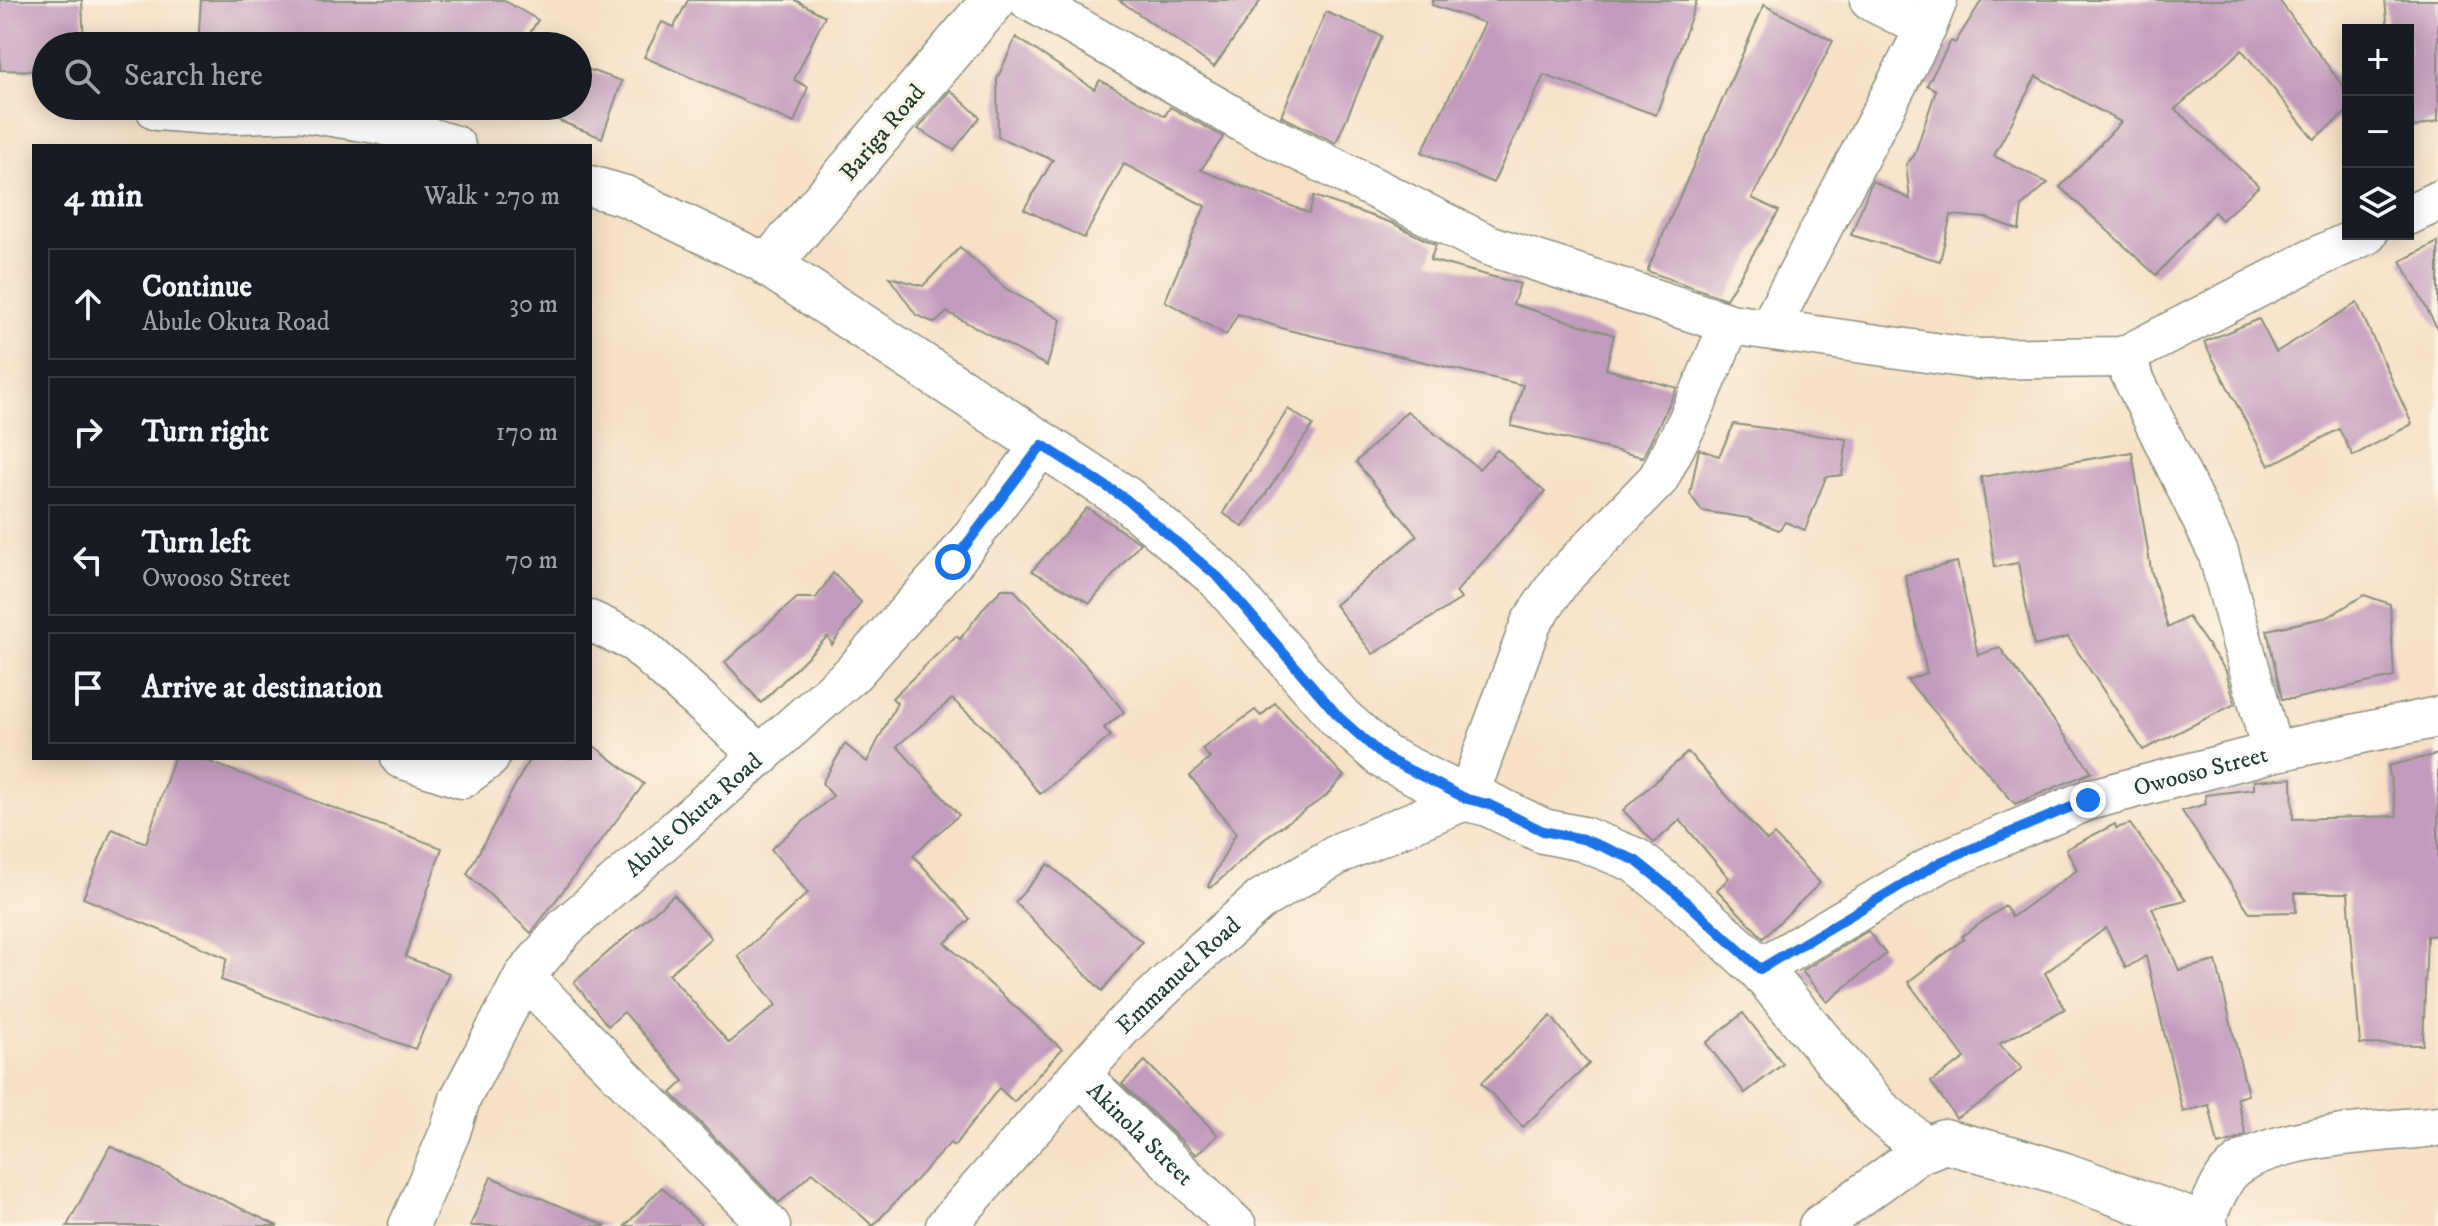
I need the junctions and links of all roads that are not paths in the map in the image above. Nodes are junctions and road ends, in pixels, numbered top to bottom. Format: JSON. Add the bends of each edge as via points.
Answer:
{"nodes":[{"id":1,"x":994,"y":0,"type":"edge"},
{"id":2,"x":1029,"y":0,"type":"edge"},
{"id":3,"x":1870,"y":0,"type":"edge"},
{"id":4,"x":1931,"y":14,"type":"edge"},
{"id":5,"x":248,"y":120,"type":"edge"},
{"id":6,"x":301,"y":128,"type":"edge"},
{"id":7,"x":448,"y":144,"type":"edge"},
{"id":8,"x":592,"y":187,"type":"edge"},
{"id":9,"x":2438,"y":201,"type":"edge"},
{"id":10,"x":2414,"y":212,"type":"edge"},
{"id":11,"x":2354,"y":240,"type":"edge"},
{"id":12,"x":769,"y":265,"type":"junction"},
{"id":13,"x":1730,"y":324,"type":"junction"},
{"id":14,"x":1769,"y":329,"type":"junction"},
{"id":15,"x":2123,"y":357,"type":"junction"},
{"id":16,"x":1042,"y":445,"type":"junction"},
{"id":17,"x":592,"y":622,"type":"edge"},
{"id":18,"x":2438,"y":717,"type":"edge"},
{"id":19,"x":2272,"y":752,"type":"junction"},
{"id":20,"x":761,"y":756,"type":"junction"},
{"id":21,"x":407,"y":760,"type":"edge"},
{"id":22,"x":486,"y":760,"type":"edge"},
{"id":23,"x":1467,"y":799,"type":"junction"},
{"id":24,"x":1760,"y":969,"type":"junction"},
{"id":25,"x":524,"y":977,"type":"junction"},
{"id":26,"x":1080,"y":1075,"type":"junction"},
{"id":27,"x":2438,"y":1126,"type":"edge"},
{"id":28,"x":1925,"y":1149,"type":"junction"},
{"id":29,"x":2204,"y":1225,"type":"edge"},
{"id":30,"x":409,"y":1226,"type":"edge"},
{"id":31,"x":770,"y":1226,"type":"edge"},
{"id":32,"x":946,"y":1226,"type":"edge"},
{"id":33,"x":1236,"y":1226,"type":"edge"},
{"id":34,"x":1819,"y":1226,"type":"edge"}],
"edges":[{"from":1,"to":12,"type":"street","name":"Bariga Road"},
{"from":2,"to":13,"type":"street","via":[[1248,125],[1488,245]]},
{"from":3,"to":4,"type":"street"},
{"from":4,"to":14,"type":"street"},
{"from":5,"to":6,"type":"street"},
{"from":6,"to":7,"type":"street","via":[[382,124]]},
{"from":8,"to":12,"type":"street","via":[[625,196]]},
{"from":9,"to":10,"type":"street"},
{"from":11,"to":15,"type":"street"},
{"from":12,"to":16,"type":"street"},
{"from":13,"to":14,"type":"street"},
{"from":13,"to":23,"type":"street","via":[[1658,479],[1561,579],[1531,623]]},
{"from":14,"to":15,"type":"street","via":[[1976,359]]},
{"from":15,"to":19,"type":"street","via":[[2218,552]]},
{"from":16,"to":20,"type":"street","name":"Abule Okuta Road","via":[[953,562],[852,674]]},
{"from":16,"to":23,"type":"street","via":[[1126,499],[1219,578],[1340,718],[1384,757]]},
{"from":17,"to":20,"type":"street","via":[[635,642]]},
{"from":18,"to":19,"type":"street","name":"Owooso Street"},
{"from":19,"to":24,"type":"street","name":"Owooso Street","via":[[2088,800],[1942,861]]},
{"from":20,"to":25,"type":"street","name":"Abule Okuta Road","via":[[565,928]]},
{"from":21,"to":22,"type":"street","via":[[462,778]]},
{"from":23,"to":24,"type":"street","via":[[1543,831],[1583,839],[1635,860]]},
{"from":23,"to":26,"type":"street","name":"Emmanuel Road","via":[[1342,852],[1262,899],[1121,1028]]},
{"from":24,"to":28,"type":"street","via":[[1878,1110]]},
{"from":25,"to":30,"type":"street","name":"Abule Okuta Road","via":[[460,1099]]},
{"from":25,"to":31,"type":"street"},
{"from":26,"to":32,"type":"street","name":"Emmanuel Road"},
{"from":26,"to":33,"type":"street","name":"Akinola Street"},
{"from":27,"to":29,"type":"street","via":[[2287,1143],[2257,1154],[2229,1174]]},
{"from":28,"to":29,"type":"street","via":[[1944,1141],[1997,1155]]},
{"from":28,"to":34,"type":"street"}]}
